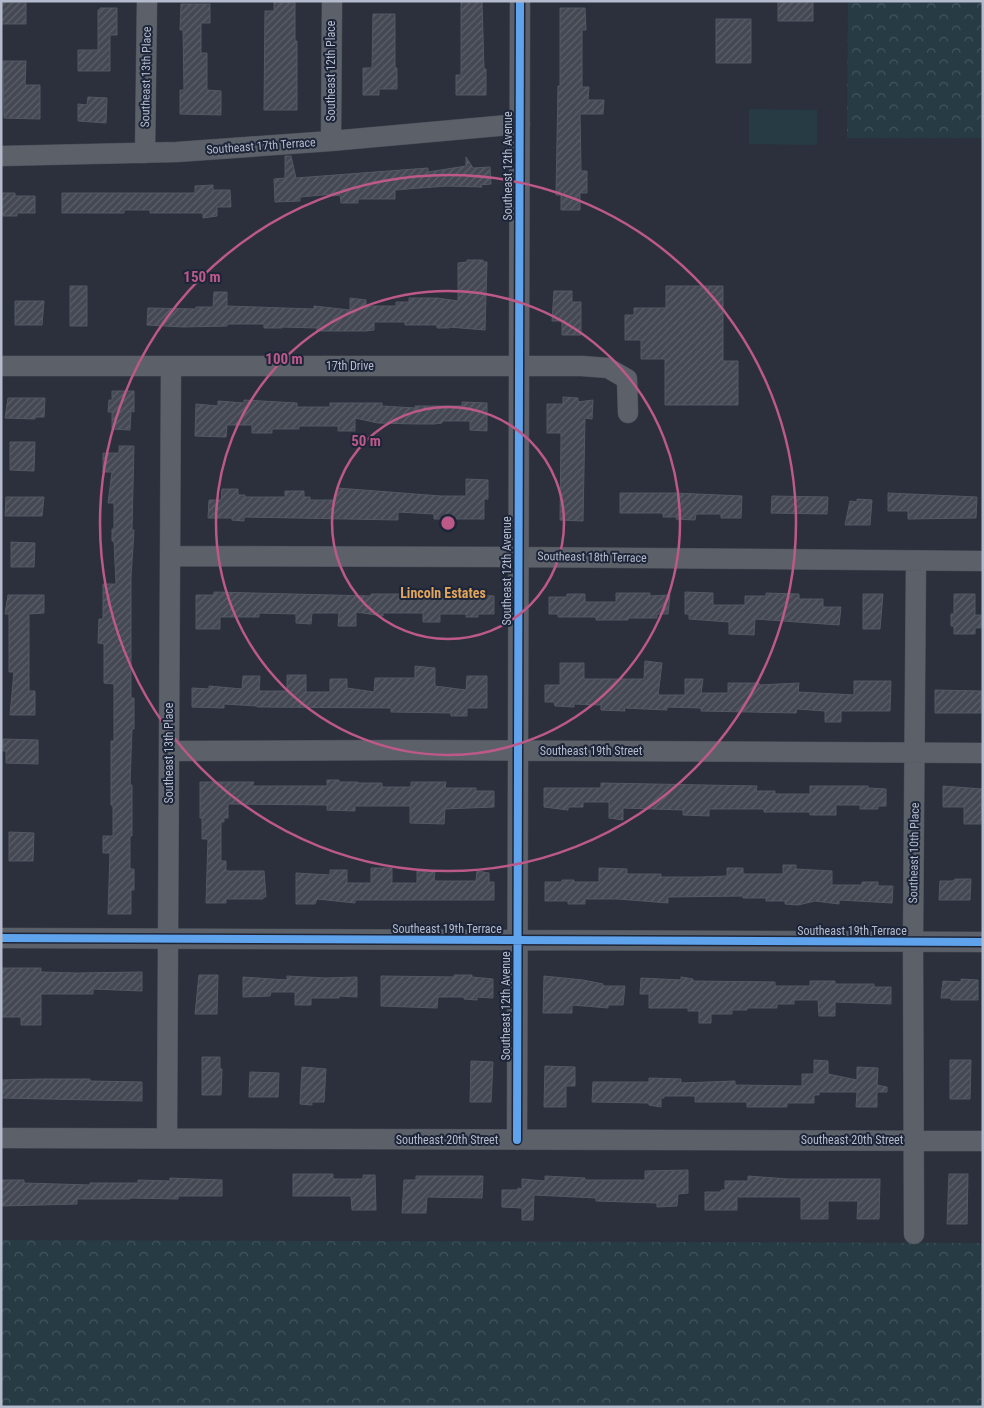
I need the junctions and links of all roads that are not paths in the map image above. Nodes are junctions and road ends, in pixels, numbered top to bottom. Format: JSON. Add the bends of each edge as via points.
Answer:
{"nodes":[{"id":1,"x":147,"y":1,"type":"edge"},
{"id":2,"x":332,"y":1,"type":"edge"},
{"id":3,"x":520,"y":1,"type":"edge"},
{"id":4,"x":520,"y":124,"type":"junction"},
{"id":5,"x":331,"y":141,"type":"junction"},
{"id":6,"x":145,"y":153,"type":"junction"},
{"id":7,"x":1,"y":156,"type":"edge"},
{"id":8,"x":1,"y":366,"type":"edge"},
{"id":9,"x":519,"y":366,"type":"junction"},
{"id":10,"x":171,"y":367,"type":"junction"},
{"id":11,"x":628,"y":414,"type":"dead end"},
{"id":12,"x":170,"y":556,"type":"junction"},
{"id":13,"x":518,"y":557,"type":"junction"},
{"id":14,"x":916,"y":561,"type":"junction"},
{"id":15,"x":983,"y":561,"type":"edge"},
{"id":16,"x":518,"y":750,"type":"junction"},
{"id":17,"x":170,"y":752,"type":"junction"},
{"id":18,"x":916,"y":752,"type":"junction"},
{"id":19,"x":983,"y":752,"type":"edge"},
{"id":20,"x":1,"y":938,"type":"edge"},
{"id":21,"x":169,"y":939,"type":"junction"},
{"id":22,"x":518,"y":941,"type":"junction"},
{"id":23,"x":913,"y":942,"type":"junction"},
{"id":24,"x":983,"y":942,"type":"edge"},
{"id":25,"x":1,"y":1138,"type":"edge"},
{"id":26,"x":167,"y":1138,"type":"junction"},
{"id":27,"x":517,"y":1140,"type":"junction"},
{"id":28,"x":914,"y":1140,"type":"junction"},
{"id":29,"x":983,"y":1141,"type":"edge"},
{"id":30,"x":914,"y":1234,"type":"dead end"}],
"edges":[{"from":1,"to":6,"type":"street","name":"Southeast 13th Place"},
{"from":2,"to":5,"type":"street","name":"Southeast 12th Place"},
{"from":3,"to":4,"type":"street","name":"Southeast 12th Avenue"},
{"from":4,"to":5,"type":"street","name":"Southeast 17th Terrace"},
{"from":4,"to":9,"type":"street","name":"Southeast 12th Avenue"},
{"from":5,"to":6,"type":"street","name":"Southeast 17th Terrace"},
{"from":6,"to":7,"type":"street","name":"Southeast 17th Terrace"},
{"from":8,"to":10,"type":"street","name":"17th Drive"},
{"from":9,"to":10,"type":"street","name":"17th Drive"},
{"from":9,"to":11,"type":"street","name":"17th Drive","via":[[608,368],[627,379]]},
{"from":9,"to":13,"type":"street","name":"Southeast 12th Avenue"},
{"from":10,"to":12,"type":"street","name":"Southeast 13th Place"},
{"from":12,"to":13,"type":"street","name":"Southeast 18th Terrace"},
{"from":12,"to":17,"type":"street","name":"Southeast 13th Place"},
{"from":13,"to":14,"type":"street","name":"Southeast 18th Terrace"},
{"from":13,"to":16,"type":"street","name":"Southeast 12th Avenue"},
{"from":14,"to":15,"type":"street","name":"Southeast 18th Terrace"},
{"from":14,"to":18,"type":"street","name":"Southeast 10th Place"},
{"from":16,"to":17,"type":"street","name":"Southeast 19th Street"},
{"from":16,"to":18,"type":"street","name":"Southeast 19th Street"},
{"from":16,"to":22,"type":"street","name":"Southeast 12th Avenue"},
{"from":17,"to":21,"type":"street","name":"Southeast 13th Place"},
{"from":18,"to":19,"type":"street","name":"Southeast 19th Street"},
{"from":18,"to":23,"type":"street","name":"Southeast 10th Place"},
{"from":20,"to":21,"type":"street","name":"Southeast 19th Terrace"},
{"from":21,"to":22,"type":"street","name":"Southeast 19th Terrace"},
{"from":21,"to":26,"type":"street","name":"Southeast 13th Place"},
{"from":22,"to":23,"type":"street","name":"Southeast 19th Terrace"},
{"from":22,"to":27,"type":"street","name":"Southeast 12th Avenue"},
{"from":23,"to":24,"type":"street","name":"Southeast 19th Terrace"},
{"from":23,"to":28,"type":"street","name":"Southeast 10th Place"},
{"from":25,"to":26,"type":"street","name":"Southeast 20th Street"},
{"from":26,"to":27,"type":"street","name":"Southeast 20th Street"},
{"from":27,"to":28,"type":"street","name":"Southeast 20th Street"},
{"from":28,"to":29,"type":"street","name":"Southeast 20th Street"},
{"from":28,"to":30,"type":"street","name":"Southeast 10th Place"}]}
